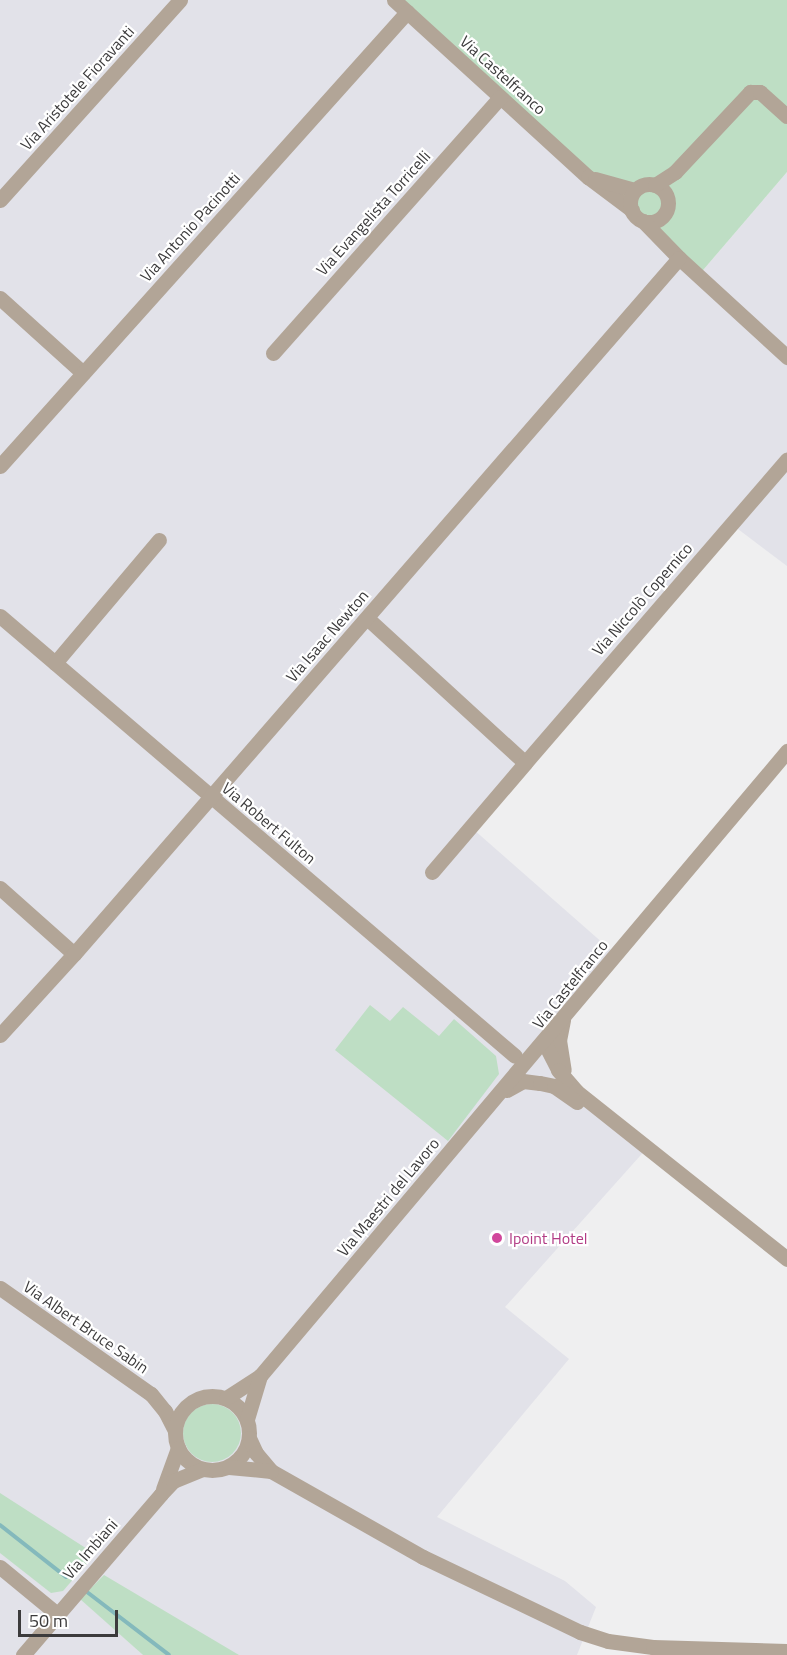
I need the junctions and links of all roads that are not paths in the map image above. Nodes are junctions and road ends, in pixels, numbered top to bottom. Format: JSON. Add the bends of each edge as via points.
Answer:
{"nodes":[{"id":1,"x":180,"y":0,"type":"edge"},
{"id":2,"x":394,"y":0,"type":"edge"},
{"id":3,"x":407,"y":12,"type":"junction"},
{"id":4,"x":500,"y":97,"type":"junction"},
{"id":5,"x":787,"y":116,"type":"edge"},
{"id":6,"x":588,"y":177,"type":"junction"},
{"id":7,"x":635,"y":190,"type":"junction"},
{"id":8,"x":661,"y":191,"type":"junction"},
{"id":9,"x":0,"y":200,"type":"edge"},
{"id":10,"x":637,"y":215,"type":"junction"},
{"id":11,"x":660,"y":218,"type":"junction"},
{"id":12,"x":679,"y":258,"type":"junction"},
{"id":13,"x":0,"y":298,"type":"edge"},
{"id":14,"x":273,"y":353,"type":"dead end"},
{"id":15,"x":787,"y":357,"type":"edge"},
{"id":16,"x":83,"y":374,"type":"junction"},
{"id":17,"x":787,"y":459,"type":"edge"},
{"id":18,"x":0,"y":466,"type":"edge"},
{"id":19,"x":159,"y":540,"type":"dead end"},
{"id":20,"x":0,"y":616,"type":"edge"},
{"id":21,"x":367,"y":618,"type":"junction"},
{"id":22,"x":55,"y":663,"type":"junction"},
{"id":23,"x":787,"y":751,"type":"edge"},
{"id":24,"x":525,"y":763,"type":"junction"},
{"id":25,"x":210,"y":796,"type":"junction"},
{"id":26,"x":432,"y":873,"type":"dead end"},
{"id":27,"x":0,"y":888,"type":"edge"},
{"id":28,"x":74,"y":954,"type":"junction"},
{"id":29,"x":563,"y":1018,"type":"junction"},
{"id":30,"x":0,"y":1035,"type":"edge"},
{"id":31,"x":544,"y":1042,"type":"junction"},
{"id":32,"x":516,"y":1056,"type":"dead end"},
{"id":33,"x":567,"y":1082,"type":"junction"},
{"id":34,"x":495,"y":1099,"type":"junction"},
{"id":35,"x":619,"y":1126,"type":"junction"},
{"id":36,"x":787,"y":1259,"type":"edge"},
{"id":37,"x":0,"y":1288,"type":"edge"},
{"id":38,"x":260,"y":1376,"type":"junction"},
{"id":39,"x":151,"y":1394,"type":"junction"},
{"id":40,"x":226,"y":1398,"type":"junction"},
{"id":41,"x":193,"y":1401,"type":"junction"},
{"id":42,"x":247,"y":1419,"type":"junction"},
{"id":43,"x":175,"y":1431,"type":"junction"},
{"id":44,"x":249,"y":1438,"type":"junction"},
{"id":45,"x":178,"y":1448,"type":"junction"},
{"id":46,"x":229,"y":1467,"type":"junction"},
{"id":47,"x":202,"y":1469,"type":"junction"},
{"id":48,"x":271,"y":1471,"type":"junction"},
{"id":49,"x":161,"y":1494,"type":"junction"},
{"id":50,"x":0,"y":1567,"type":"edge"},
{"id":51,"x":57,"y":1614,"type":"junction"},
{"id":52,"x":787,"y":1651,"type":"edge"},
{"id":53,"x":23,"y":1655,"type":"edge"}],
"edges":[{"from":1,"to":9,"type":"street","name":"Via Aristotele Fioravanti"},
{"from":2,"to":3,"type":"street","name":"Via Castelfranco"},
{"from":3,"to":4,"type":"street","name":"Via Castelfranco"},
{"from":3,"to":16,"type":"street","name":"Via Antonio Pacinotti"},
{"from":4,"to":6,"type":"street","name":"Via Castelfranco"},
{"from":4,"to":14,"type":"street","name":"Via Evangelista Torricelli"},
{"from":5,"to":8,"type":"street","via":[[760,92],[750,92]]},
{"from":6,"to":7,"type":"street","name":"Via Castelfranco"},
{"from":6,"to":10,"type":"street","name":"Via Castelfranco"},
{"from":7,"to":8,"type":"street","via":[[646,184]]},
{"from":7,"to":10,"type":"street","via":[[630,201]]},
{"from":8,"to":11,"type":"street","via":[[667,209]]},
{"from":10,"to":11,"type":"street","via":[[648,222]]},
{"from":10,"to":12,"type":"street","name":"Via Castelfranco"},
{"from":11,"to":12,"type":"street","name":"Via Castelfranco"},
{"from":12,"to":15,"type":"street","name":"Via Castelfranco"},
{"from":12,"to":21,"type":"street","name":"Via Isaac Newton"},
{"from":13,"to":16,"type":"street"},
{"from":16,"to":18,"type":"street","name":"Via Antonio Pacinotti"},
{"from":17,"to":24,"type":"street","name":"Via Niccolò Copernico"},
{"from":19,"to":22,"type":"street"},
{"from":20,"to":22,"type":"street","name":"Via Robert Fulton"},
{"from":21,"to":24,"type":"street"},
{"from":21,"to":25,"type":"street","name":"Via Isaac Newton"},
{"from":22,"to":25,"type":"street","name":"Via Robert Fulton"},
{"from":23,"to":29,"type":"street","name":"Via Castelfranco"},
{"from":24,"to":26,"type":"street","name":"Via Niccolò Copernico"},
{"from":25,"to":28,"type":"street","name":"Via Isaac Newton"},
{"from":25,"to":32,"type":"street","name":"Via Robert Fulton"},
{"from":27,"to":28,"type":"street"},
{"from":28,"to":30,"type":"street","name":"Via Isaac Newton"},
{"from":29,"to":31,"type":"street","name":"Via Castelfranco"},
{"from":29,"to":33,"type":"street","via":[[559,1040]]},
{"from":31,"to":33,"type":"street","name":"Via Castelfranco"},
{"from":31,"to":34,"type":"street","name":"Via Maestri del Lavoro"},
{"from":33,"to":35,"type":"street","name":"Via Castelfranco"},
{"from":34,"to":35,"type":"street","via":[[523,1081],[554,1086]]},
{"from":34,"to":38,"type":"street","name":"Via Maestri del Lavoro"},
{"from":35,"to":36,"type":"street","name":"Via Castelfranco"},
{"from":37,"to":39,"type":"street","name":"Via Albert Bruce Sabin"},
{"from":38,"to":40,"type":"street","name":"Via Maestri del Lavoro"},
{"from":38,"to":42,"type":"street","name":"Via Maestri del Lavoro"},
{"from":39,"to":41,"type":"street","name":"Via Albert Bruce Sabin"},
{"from":39,"to":43,"type":"street","name":"Via Albert Bruce Sabin"},
{"from":40,"to":41,"type":"street","via":[[205,1396]]},
{"from":40,"to":42,"type":"street","via":[[237,1404]]},
{"from":41,"to":43,"type":"street","via":[[180,1414]]},
{"from":42,"to":44,"type":"street"},
{"from":43,"to":45,"type":"street"},
{"from":44,"to":46,"type":"street","via":[[243,1455]]},
{"from":44,"to":48,"type":"street"},
{"from":45,"to":47,"type":"street","via":[[189,1463]]},
{"from":45,"to":49,"type":"street","name":"Via Imbiani"},
{"from":46,"to":47,"type":"street"},
{"from":46,"to":48,"type":"street"},
{"from":47,"to":49,"type":"street","name":"Via Imbiani","via":[[173,1481]]},
{"from":48,"to":52,"type":"street","via":[[423,1557],[580,1632],[608,1641],[653,1647]]},
{"from":49,"to":51,"type":"street","name":"Via Imbiani"},
{"from":50,"to":51,"type":"street"},
{"from":51,"to":53,"type":"street","name":"Via Imbiani"}]}
